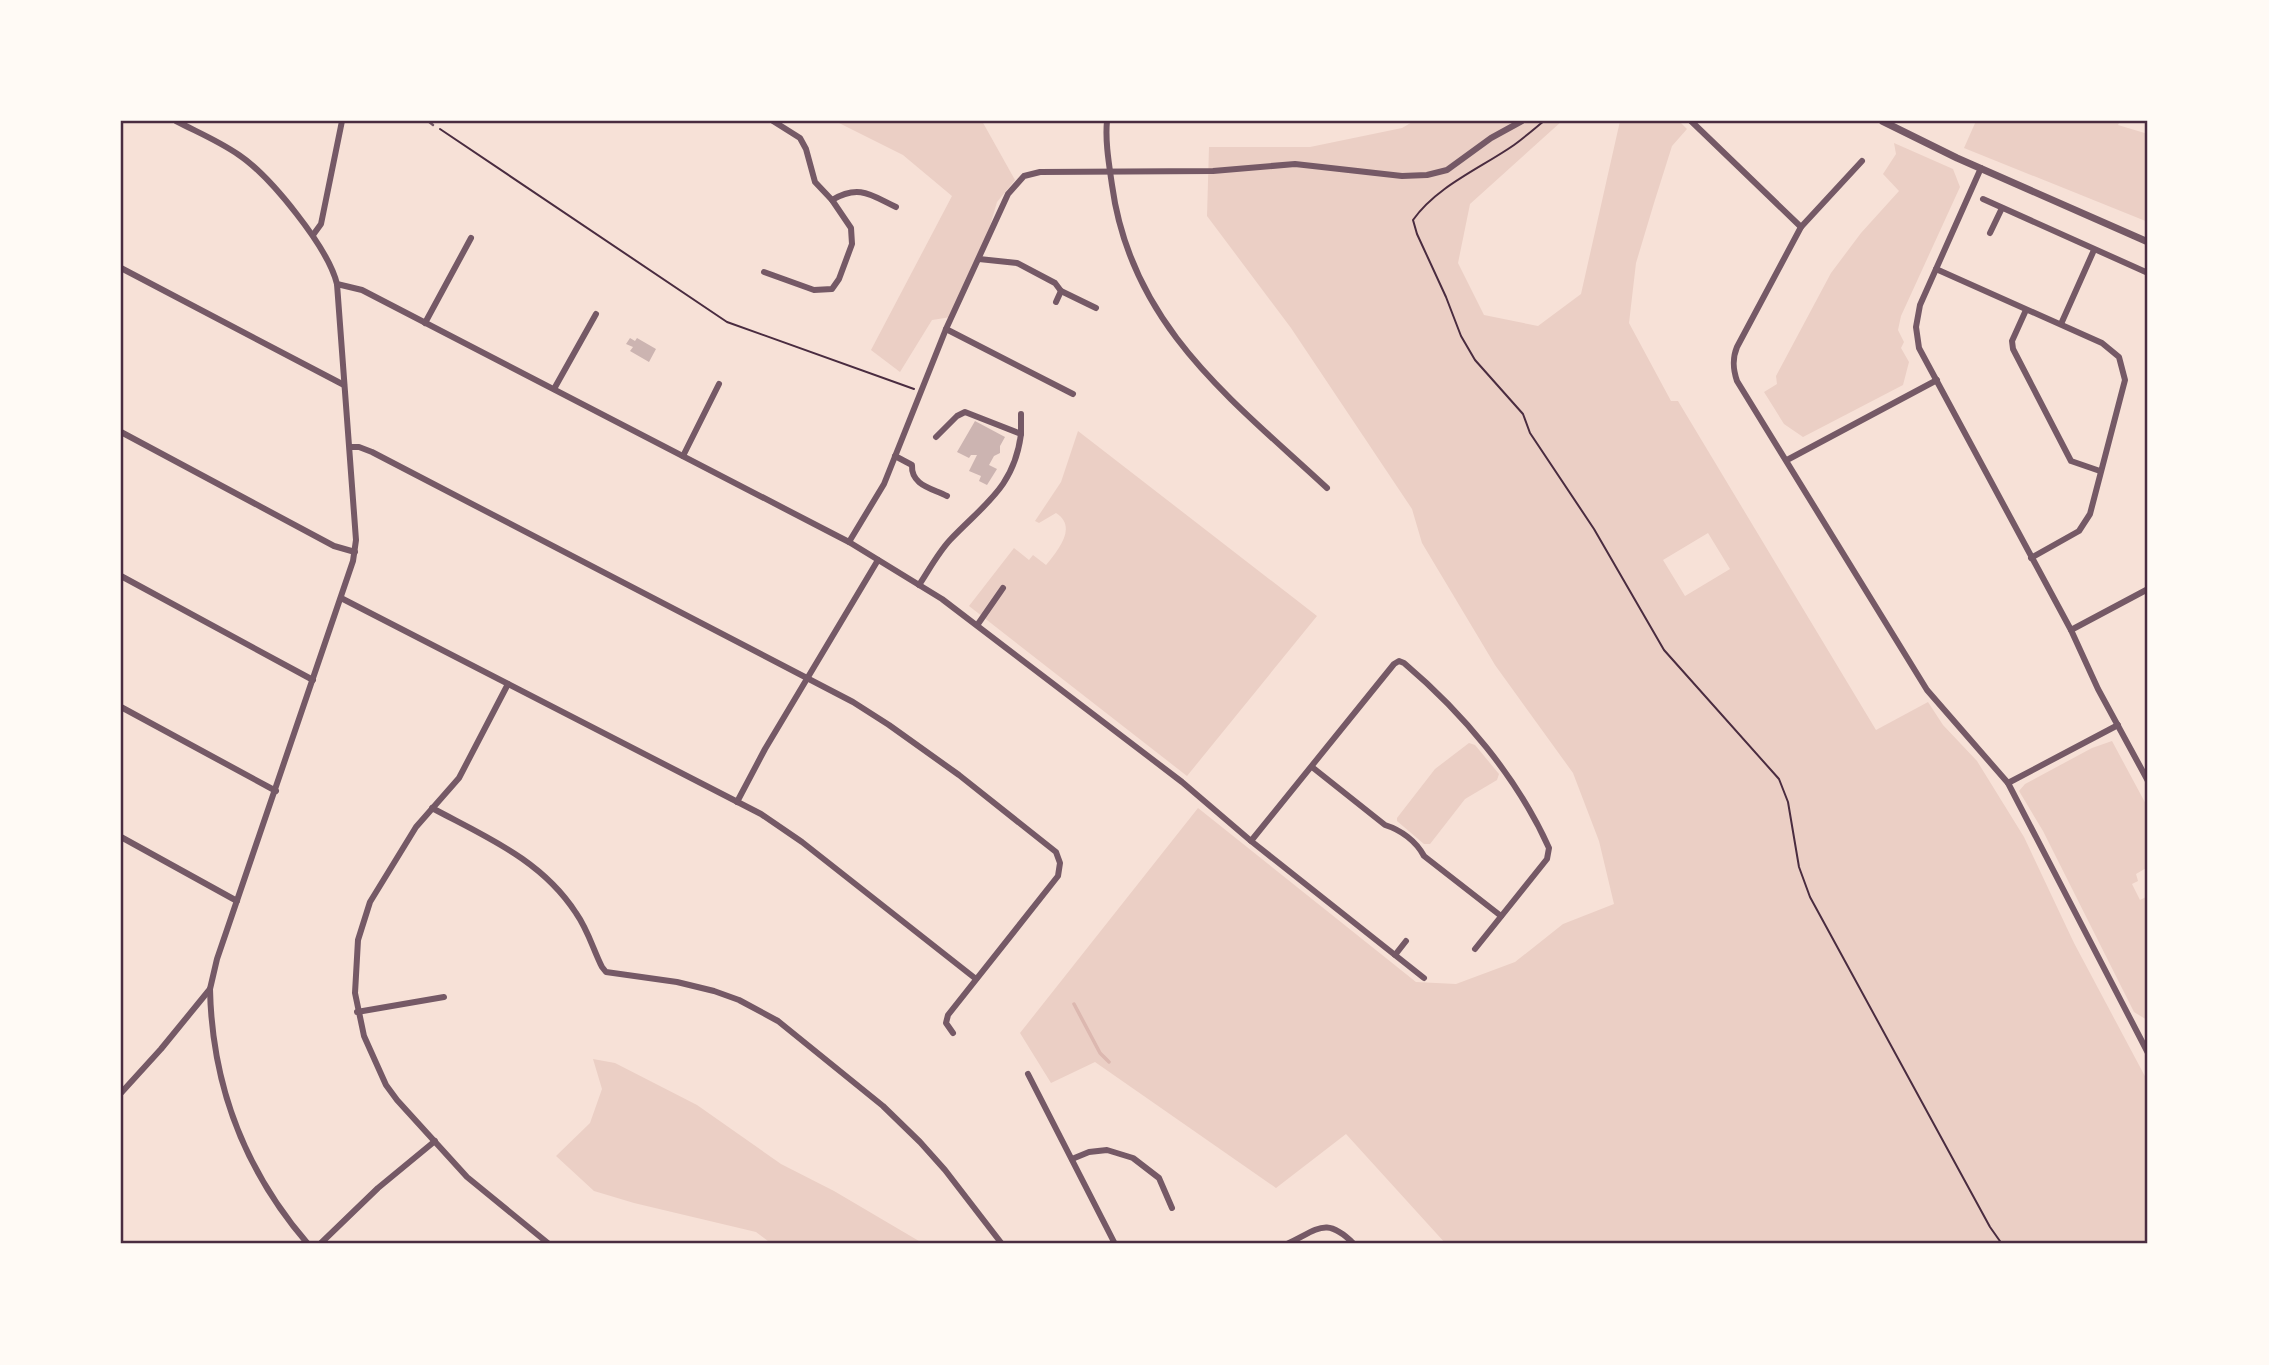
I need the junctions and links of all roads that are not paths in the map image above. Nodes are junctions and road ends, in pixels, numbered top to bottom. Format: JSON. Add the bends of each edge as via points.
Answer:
{"nodes":[{"id":1,"x":176,"y":121,"type":"edge"},
{"id":2,"x":342,"y":121,"type":"edge"},
{"id":3,"x":428,"y":121,"type":"edge"},
{"id":4,"x":773,"y":121,"type":"edge"},
{"id":5,"x":1107,"y":121,"type":"edge"},
{"id":6,"x":1522,"y":121,"type":"edge"},
{"id":7,"x":1691,"y":121,"type":"edge"},
{"id":8,"x":1882,"y":121,"type":"edge"},
{"id":9,"x":433,"y":125,"type":"road end"},
{"id":10,"x":1862,"y":161,"type":"dead end"},
{"id":11,"x":1981,"y":168,"type":"junction"},
{"id":12,"x":1110,"y":170,"type":"junction"},
{"id":13,"x":1983,"y":199,"type":"dead end"},
{"id":14,"x":832,"y":200,"type":"junction"},
{"id":15,"x":896,"y":207,"type":"dead end"},
{"id":16,"x":2002,"y":208,"type":"junction"},
{"id":17,"x":1801,"y":227,"type":"junction"},
{"id":18,"x":1990,"y":233,"type":"dead end"},
{"id":19,"x":313,"y":235,"type":"junction"},
{"id":20,"x":471,"y":238,"type":"dead end"},
{"id":21,"x":2148,"y":242,"type":"edge"},
{"id":22,"x":2094,"y":250,"type":"junction"},
{"id":23,"x":979,"y":259,"type":"junction"},
{"id":24,"x":121,"y":268,"type":"edge"},
{"id":25,"x":1936,"y":270,"type":"junction"},
{"id":26,"x":764,"y":272,"type":"dead end"},
{"id":27,"x":2148,"y":273,"type":"edge"},
{"id":28,"x":337,"y":284,"type":"junction"},
{"id":29,"x":1061,"y":290,"type":"junction"},
{"id":30,"x":1056,"y":302,"type":"dead end"},
{"id":31,"x":1096,"y":308,"type":"dead end"},
{"id":32,"x":2026,"y":310,"type":"junction"},
{"id":33,"x":596,"y":314,"type":"dead end"},
{"id":34,"x":425,"y":323,"type":"junction"},
{"id":35,"x":2061,"y":324,"type":"junction"},
{"id":36,"x":946,"y":329,"type":"junction"},
{"id":37,"x":1937,"y":380,"type":"junction"},
{"id":38,"x":719,"y":384,"type":"dead end"},
{"id":39,"x":344,"y":385,"type":"junction"},
{"id":40,"x":554,"y":390,"type":"junction"},
{"id":41,"x":1073,"y":394,"type":"dead end"},
{"id":42,"x":1021,"y":414,"type":"dead end"},
{"id":43,"x":121,"y":432,"type":"edge"},
{"id":44,"x":1021,"y":434,"type":"junction"},
{"id":45,"x":936,"y":437,"type":"dead end"},
{"id":46,"x":351,"y":447,"type":"junction"},
{"id":47,"x":683,"y":456,"type":"junction"},
{"id":48,"x":895,"y":456,"type":"junction"},
{"id":49,"x":1787,"y":460,"type":"junction"},
{"id":50,"x":2100,"y":471,"type":"junction"},
{"id":51,"x":1327,"y":488,"type":"dead end"},
{"id":52,"x":947,"y":496,"type":"dead end"},
{"id":53,"x":849,"y":542,"type":"junction"},
{"id":54,"x":355,"y":552,"type":"junction"},
{"id":55,"x":2031,"y":558,"type":"junction"},
{"id":56,"x":878,"y":560,"type":"junction"},
{"id":57,"x":121,"y":576,"type":"edge"},
{"id":58,"x":919,"y":585,"type":"junction"},
{"id":59,"x":1003,"y":588,"type":"dead end"},
{"id":60,"x":2148,"y":589,"type":"edge"},
{"id":61,"x":341,"y":598,"type":"junction"},
{"id":62,"x":978,"y":624,"type":"junction"},
{"id":63,"x":2071,"y":630,"type":"junction"},
{"id":64,"x":808,"y":678,"type":"junction"},
{"id":65,"x":313,"y":680,"type":"junction"},
{"id":66,"x":509,"y":684,"type":"junction"},
{"id":67,"x":121,"y":707,"type":"edge"},
{"id":68,"x":2118,"y":725,"type":"junction"},
{"id":69,"x":1312,"y":767,"type":"junction"},
{"id":70,"x":2148,"y":781,"type":"edge"},
{"id":71,"x":2008,"y":783,"type":"junction"},
{"id":72,"x":276,"y":791,"type":"junction"},
{"id":73,"x":737,"y":802,"type":"junction"},
{"id":74,"x":432,"y":808,"type":"junction"},
{"id":75,"x":121,"y":836,"type":"edge"},
{"id":76,"x":1251,"y":841,"type":"junction"},
{"id":77,"x":237,"y":901,"type":"junction"},
{"id":78,"x":1501,"y":916,"type":"junction"},
{"id":79,"x":1406,"y":941,"type":"dead end"},
{"id":80,"x":1475,"y":949,"type":"dead end"},
{"id":81,"x":1395,"y":955,"type":"junction"},
{"id":82,"x":1424,"y":978,"type":"dead end"},
{"id":83,"x":976,"y":979,"type":"junction"},
{"id":84,"x":210,"y":989,"type":"junction"},
{"id":85,"x":444,"y":997,"type":"dead end"},
{"id":86,"x":357,"y":1012,"type":"junction"},
{"id":87,"x":2148,"y":1030,"type":"edge"},
{"id":88,"x":953,"y":1033,"type":"dead end"},
{"id":89,"x":2139,"y":1035,"type":"junction"},
{"id":90,"x":2148,"y":1053,"type":"edge"},
{"id":91,"x":1028,"y":1074,"type":"dead end"},
{"id":92,"x":121,"y":1093,"type":"edge"},
{"id":93,"x":435,"y":1141,"type":"junction"},
{"id":94,"x":1072,"y":1159,"type":"junction"},
{"id":95,"x":1172,"y":1208,"type":"dead end"},
{"id":96,"x":308,"y":1244,"type":"edge"},
{"id":97,"x":320,"y":1244,"type":"edge"},
{"id":98,"x":549,"y":1244,"type":"edge"},
{"id":99,"x":1002,"y":1244,"type":"edge"},
{"id":100,"x":1115,"y":1244,"type":"edge"},
{"id":101,"x":1287,"y":1244,"type":"edge"},
{"id":102,"x":1354,"y":1244,"type":"edge"}],
"edges":[{"from":1,"to":19,"type":"street","via":[[248,162]]},
{"from":2,"to":19,"type":"street","via":[[321,224]]},
{"from":3,"to":9,"type":"lane"},
{"from":4,"to":14,"type":"street","via":[[800,138],[815,183]]},
{"from":5,"to":12,"type":"street"},
{"from":6,"to":12,"type":"street","via":[[1447,170],[1427,175],[1295,164],[1213,171]]},
{"from":7,"to":17,"type":"street"},
{"from":8,"to":11,"type":"street"},
{"from":10,"to":17,"type":"street"},
{"from":11,"to":21,"type":"street"},
{"from":11,"to":25,"type":"street"},
{"from":12,"to":23,"type":"street","via":[[1024,176],[1008,194]]},
{"from":12,"to":51,"type":"street","via":[[1115,205],[1135,271],[1165,323],[1216,384]]},
{"from":13,"to":16,"type":"street"},
{"from":14,"to":15,"type":"street","via":[[861,191]]},
{"from":14,"to":26,"type":"street","via":[[853,236],[836,284],[827,291],[814,290]]},
{"from":16,"to":18,"type":"street"},
{"from":16,"to":22,"type":"street"},
{"from":17,"to":49,"type":"street","via":[[1732,360],[1737,381]]},
{"from":19,"to":28,"type":"street"},
{"from":20,"to":34,"type":"street"},
{"from":22,"to":27,"type":"street"},
{"from":22,"to":35,"type":"street"},
{"from":23,"to":29,"type":"street","via":[[1017,263]]},
{"from":23,"to":36,"type":"street"},
{"from":24,"to":39,"type":"street"},
{"from":25,"to":32,"type":"street"},
{"from":25,"to":37,"type":"street","via":[[1920,305],[1916,327],[1919,348]]},
{"from":28,"to":34,"type":"street","via":[[362,290]]},
{"from":28,"to":39,"type":"street"},
{"from":29,"to":30,"type":"street"},
{"from":29,"to":31,"type":"street"},
{"from":32,"to":35,"type":"street"},
{"from":32,"to":50,"type":"street","via":[[2013,349],[2071,461]]},
{"from":33,"to":40,"type":"street"},
{"from":34,"to":40,"type":"street"},
{"from":35,"to":50,"type":"street","via":[[2102,343],[2119,357],[2125,380]]},
{"from":36,"to":41,"type":"street"},
{"from":36,"to":48,"type":"street"},
{"from":37,"to":49,"type":"street"},
{"from":37,"to":55,"type":"street"},
{"from":38,"to":47,"type":"street"},
{"from":39,"to":46,"type":"street"},
{"from":40,"to":47,"type":"street"},
{"from":42,"to":44,"type":"street"},
{"from":43,"to":54,"type":"street","via":[[334,546]]},
{"from":44,"to":45,"type":"street","via":[[965,412]]},
{"from":44,"to":58,"type":"street","via":[[1006,480],[988,505],[945,545]]},
{"from":46,"to":54,"type":"street"},
{"from":46,"to":64,"type":"street","via":[[372,452]]},
{"from":47,"to":53,"type":"street"},
{"from":48,"to":52,"type":"street","via":[[915,463],[912,476],[918,483]]},
{"from":48,"to":53,"type":"street","via":[[884,484]]},
{"from":49,"to":71,"type":"street","via":[[1927,690]]},
{"from":50,"to":55,"type":"street","via":[[2090,514],[2079,531]]},
{"from":53,"to":56,"type":"street"},
{"from":54,"to":61,"type":"street"},
{"from":55,"to":63,"type":"street"},
{"from":56,"to":58,"type":"street"},
{"from":56,"to":64,"type":"street"},
{"from":57,"to":65,"type":"street"},
{"from":58,"to":62,"type":"street"},
{"from":59,"to":62,"type":"street"},
{"from":60,"to":63,"type":"street"},
{"from":61,"to":65,"type":"street"},
{"from":61,"to":66,"type":"street"},
{"from":62,"to":76,"type":"street"},
{"from":63,"to":68,"type":"street"},
{"from":64,"to":73,"type":"street"},
{"from":64,"to":83,"type":"street","via":[[890,725],[1056,852],[1058,876]]},
{"from":65,"to":72,"type":"street"},
{"from":66,"to":73,"type":"street"},
{"from":66,"to":74,"type":"street","via":[[466,767]]},
{"from":67,"to":72,"type":"street"},
{"from":68,"to":70,"type":"street"},
{"from":68,"to":71,"type":"street"},
{"from":69,"to":76,"type":"street"},
{"from":69,"to":78,"type":"street","via":[[1420,847],[1424,856]]},
{"from":69,"to":78,"type":"street","via":[[1394,664],[1404,663],[1442,696],[1508,776],[1549,848],[1547,859]]},
{"from":71,"to":89,"type":"street"},
{"from":72,"to":77,"type":"street"},
{"from":73,"to":83,"type":"street","via":[[802,842]]},
{"from":74,"to":86,"type":"street","via":[[370,902],[358,940]]},
{"from":74,"to":99,"type":"street","via":[[514,851],[546,876],[577,914],[606,972],[714,991],[778,1021],[920,1142]]},
{"from":75,"to":77,"type":"street"},
{"from":76,"to":81,"type":"street"},
{"from":77,"to":84,"type":"street"},
{"from":78,"to":80,"type":"street"},
{"from":79,"to":81,"type":"street"},
{"from":81,"to":82,"type":"street"},
{"from":83,"to":88,"type":"street","via":[[946,1019]]},
{"from":84,"to":92,"type":"street"},
{"from":84,"to":96,"type":"street","via":[[214,1048],[231,1112],[260,1178]]},
{"from":85,"to":86,"type":"street"},
{"from":86,"to":93,"type":"street","via":[[386,1085]]},
{"from":87,"to":89,"type":"street"},
{"from":89,"to":90,"type":"street"},
{"from":91,"to":94,"type":"street"},
{"from":93,"to":97,"type":"street"},
{"from":93,"to":98,"type":"street","via":[[467,1177]]},
{"from":94,"to":95,"type":"street","via":[[1107,1150],[1133,1158],[1159,1178]]},
{"from":94,"to":100,"type":"street"},
{"from":101,"to":102,"type":"street","via":[[1326,1227],[1339,1229]]}]}
